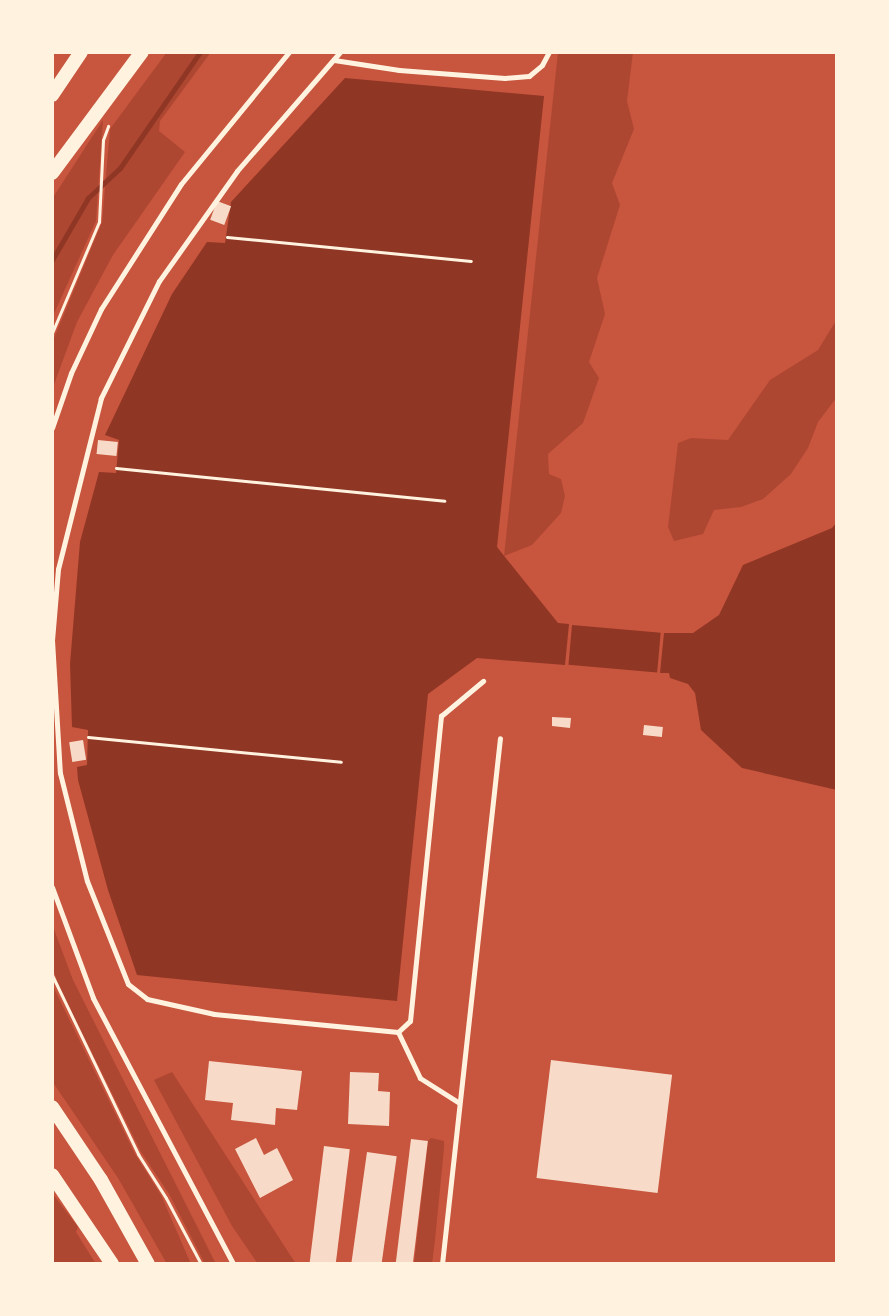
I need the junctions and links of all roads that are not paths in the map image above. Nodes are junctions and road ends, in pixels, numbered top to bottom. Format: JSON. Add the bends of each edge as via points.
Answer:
{"nodes":[{"id":1,"x":81,"y":52,"type":"edge"},
{"id":2,"x":142,"y":52,"type":"edge"},
{"id":3,"x":289,"y":52,"type":"edge"},
{"id":4,"x":340,"y":52,"type":"edge"},
{"id":5,"x":549,"y":52,"type":"edge"},
{"id":6,"x":333,"y":60,"type":"junction"},
{"id":7,"x":52,"y":95,"type":"edge"},
{"id":8,"x":52,"y":173,"type":"edge"},
{"id":9,"x":52,"y":428,"type":"edge"},
{"id":10,"x":483,"y":681,"type":"dead end"},
{"id":11,"x":500,"y":738,"type":"dead end"},
{"id":12,"x":52,"y":887,"type":"edge"},
{"id":13,"x":398,"y":1032,"type":"junction"},
{"id":14,"x":458,"y":1102,"type":"junction"},
{"id":15,"x":52,"y":1107,"type":"edge"},
{"id":16,"x":52,"y":1175,"type":"edge"},
{"id":17,"x":112,"y":1264,"type":"edge"},
{"id":18,"x":148,"y":1264,"type":"edge"},
{"id":19,"x":233,"y":1264,"type":"edge"},
{"id":20,"x":442,"y":1264,"type":"edge"}],
"edges":[{"from":1,"to":7,"type":"main road"},
{"from":2,"to":8,"type":"main road"},
{"from":3,"to":9,"type":"lane","via":[[181,184],[101,309]]},
{"from":4,"to":6,"type":"lane"},
{"from":5,"to":6,"type":"lane","via":[[529,76],[505,78]]},
{"from":6,"to":13,"type":"lane","via":[[237,171],[159,281],[101,398],[58,569],[52,640],[55,732],[87,881],[128,984],[147,999],[214,1014]]},
{"from":10,"to":13,"type":"lane","via":[[441,716],[410,1021]]},
{"from":11,"to":14,"type":"lane"},
{"from":12,"to":19,"type":"lane","via":[[93,998]]},
{"from":13,"to":14,"type":"lane","via":[[420,1078]]},
{"from":14,"to":20,"type":"lane"},
{"from":15,"to":18,"type":"main road"},
{"from":16,"to":17,"type":"main road"}]}
